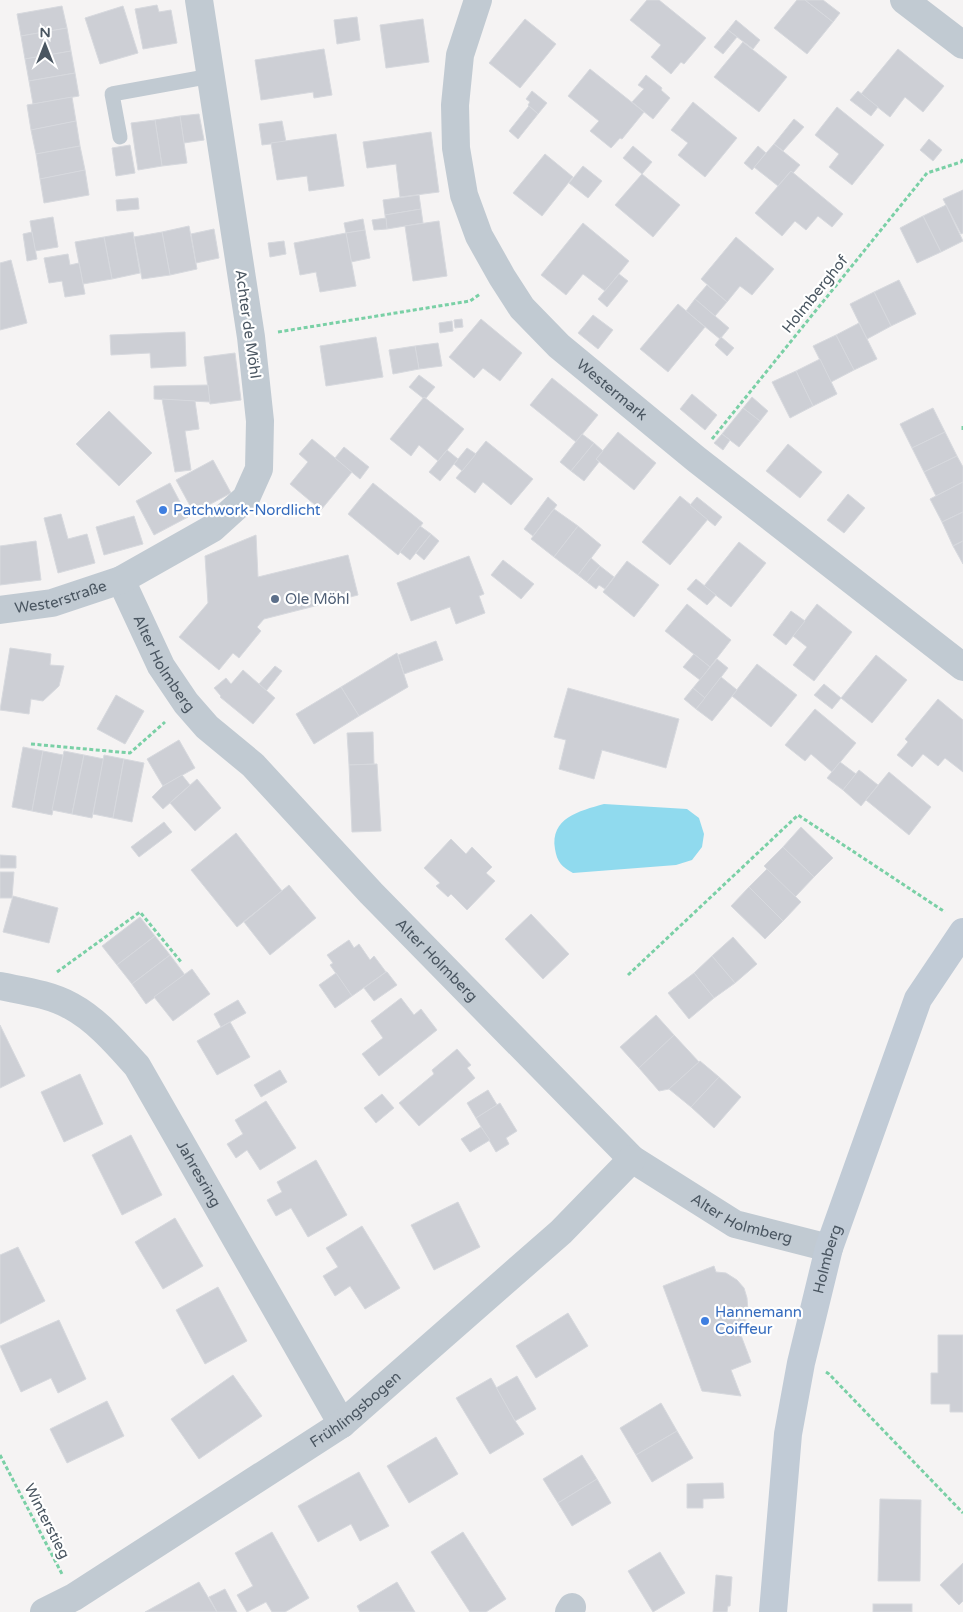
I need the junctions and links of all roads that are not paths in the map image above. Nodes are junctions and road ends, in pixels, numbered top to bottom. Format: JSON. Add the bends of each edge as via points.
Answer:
{"nodes":[{"id":1,"x":199,"y":0,"type":"edge"},
{"id":2,"x":478,"y":0,"type":"edge"},
{"id":3,"x":908,"y":1,"type":"edge"},
{"id":4,"x":963,"y":45,"type":"edge"},
{"id":5,"x":210,"y":76,"type":"junction"},
{"id":6,"x":120,"y":137,"type":"dead end"},
{"id":7,"x":121,"y":580,"type":"junction"},
{"id":8,"x":0,"y":610,"type":"edge"},
{"id":9,"x":963,"y":668,"type":"edge"},
{"id":10,"x":955,"y":922,"type":"edge"},
{"id":11,"x":0,"y":986,"type":"edge"},
{"id":12,"x":632,"y":1159,"type":"junction"},
{"id":13,"x":829,"y":1248,"type":"junction"},
{"id":14,"x":342,"y":1424,"type":"junction"},
{"id":15,"x":44,"y":1612,"type":"edge"},
{"id":16,"x":773,"y":1612,"type":"edge"}],
"edges":[{"from":1,"to":5,"type":"street","name":"Achter de Möhl"},
{"from":2,"to":9,"type":"street","name":"Westermark","via":[[460,55],[455,105],[456,148],[464,195],[479,236],[522,308],[559,346],[696,459]]},
{"from":3,"to":4,"type":"street"},
{"from":5,"to":6,"type":"lane","via":[[112,94]]},
{"from":5,"to":7,"type":"street","name":"Achter de Möhl","via":[[251,337],[260,421],[259,469],[246,498],[213,528]]},
{"from":7,"to":8,"type":"street","name":"Westerstraße","via":[[52,603]]},
{"from":7,"to":12,"type":"street","name":"Alter Holmberg","via":[[161,666],[207,727],[253,766],[371,892]]},
{"from":10,"to":13,"type":"street","name":"Holmberg","via":[[918,999]]},
{"from":11,"to":14,"type":"street","name":"Jahresring","via":[[40,994],[72,1006],[106,1032],[137,1066]]},
{"from":12,"to":13,"type":"street","name":"Alter Holmberg","via":[[735,1224]]},
{"from":12,"to":14,"type":"street","name":"Frühlingsbogen","via":[[561,1232]]},
{"from":13,"to":16,"type":"street","name":"Holmberg","via":[[801,1362],[788,1434]]},
{"from":14,"to":15,"type":"street","name":"Frühlingsbogen","via":[[74,1597]]}]}
